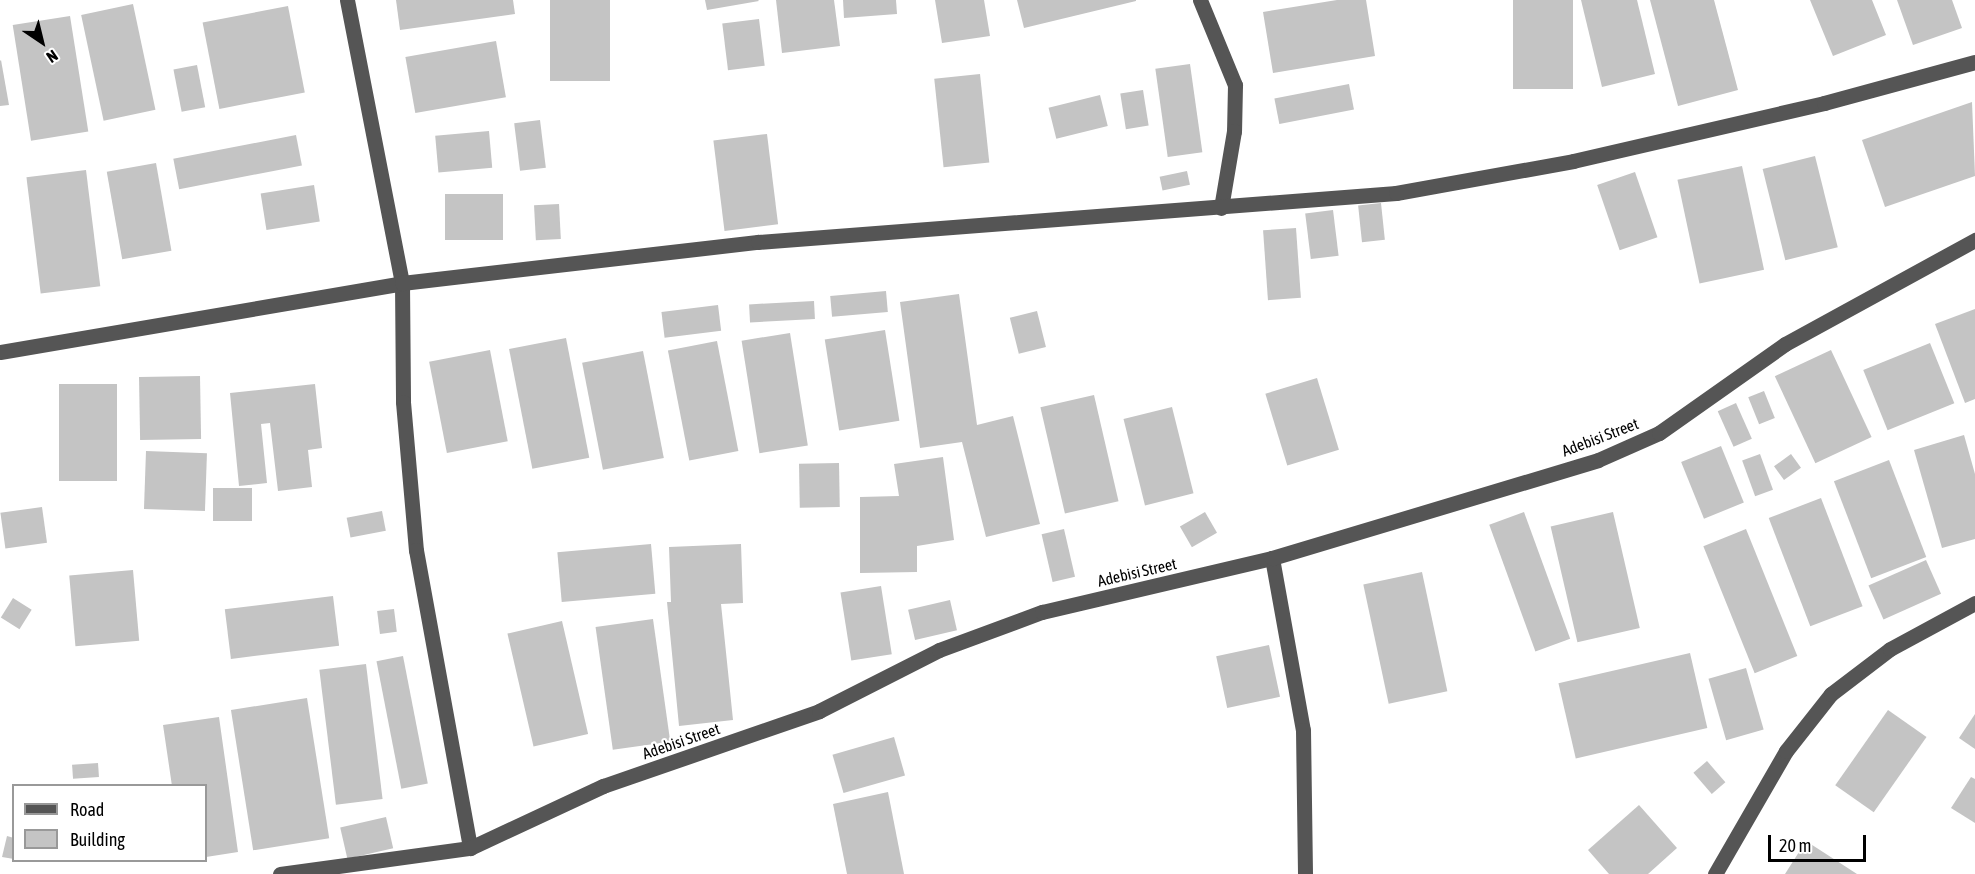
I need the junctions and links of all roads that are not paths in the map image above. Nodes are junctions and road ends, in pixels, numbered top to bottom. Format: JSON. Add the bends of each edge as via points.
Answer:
{"nodes":[{"id":1,"x":347,"y":0,"type":"edge"},
{"id":2,"x":1200,"y":0,"type":"edge"},
{"id":3,"x":1975,"y":62,"type":"edge"},
{"id":4,"x":1221,"y":208,"type":"junction"},
{"id":5,"x":1975,"y":240,"type":"edge"},
{"id":6,"x":402,"y":283,"type":"junction"},
{"id":7,"x":0,"y":352,"type":"edge"},
{"id":8,"x":1272,"y":558,"type":"junction"},
{"id":9,"x":1975,"y":603,"type":"edge"},
{"id":10,"x":470,"y":848,"type":"junction"},
{"id":11,"x":280,"y":874,"type":"edge"},
{"id":12,"x":1305,"y":874,"type":"edge"},
{"id":13,"x":1715,"y":874,"type":"edge"}],
"edges":[{"from":1,"to":6,"type":"street"},
{"from":2,"to":4,"type":"street","via":[[1235,85],[1234,131]]},
{"from":3,"to":4,"type":"street","via":[[1824,103],[1573,161],[1396,193]]},
{"from":4,"to":6,"type":"street","via":[[758,242]]},
{"from":5,"to":8,"type":"street","name":"Adebisi Street","via":[[1785,344],[1659,433],[1598,460]]},
{"from":6,"to":7,"type":"street"},
{"from":6,"to":10,"type":"street","via":[[403,402],[416,549]]},
{"from":8,"to":10,"type":"street","name":"Adebisi Street","via":[[1042,612],[939,650],[819,711],[603,786]]},
{"from":8,"to":12,"type":"street","via":[[1303,730]]},
{"from":9,"to":13,"type":"street","via":[[1890,649],[1830,694],[1785,752]]},
{"from":10,"to":11,"type":"street","name":"Adebisi Street"}]}
